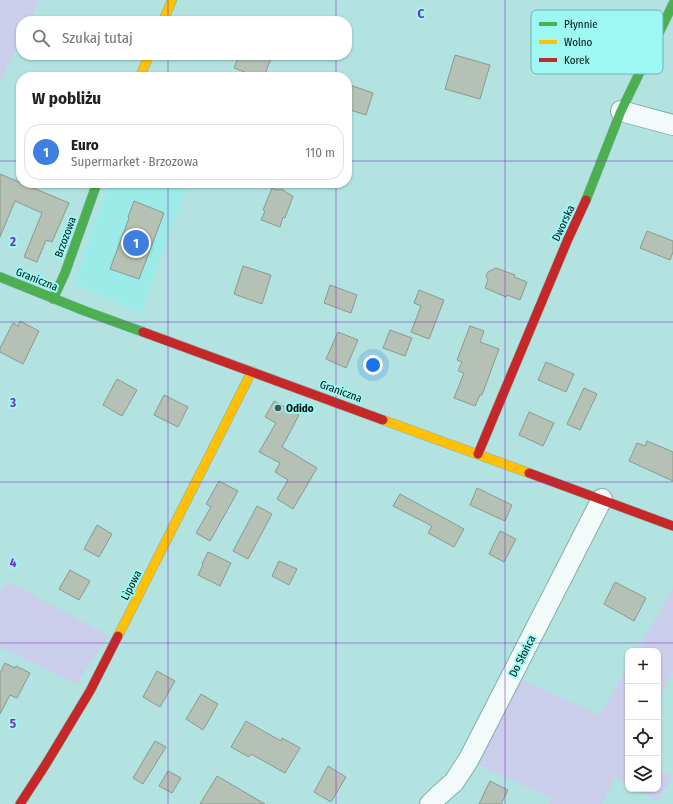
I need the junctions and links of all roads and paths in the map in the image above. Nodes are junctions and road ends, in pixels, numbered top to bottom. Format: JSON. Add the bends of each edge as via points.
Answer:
{"nodes":[{"id":1,"x":172,"y":0,"type":"edge"},
{"id":2,"x":673,"y":4,"type":"edge"},
{"id":3,"x":165,"y":16,"type":"edge"},
{"id":4,"x":663,"y":25,"type":"edge"},
{"id":5,"x":147,"y":60,"type":"edge"},
{"id":6,"x":142,"y":72,"type":"edge"},
{"id":7,"x":639,"y":74,"type":"edge"},
{"id":8,"x":621,"y":111,"type":"junction"},
{"id":9,"x":673,"y":125,"type":"edge"},
{"id":10,"x":95,"y":188,"type":"edge"},
{"id":11,"x":0,"y":277,"type":"edge"},
{"id":12,"x":53,"y":299,"type":"junction"},
{"id":13,"x":252,"y":371,"type":"junction"},
{"id":14,"x":478,"y":454,"type":"junction"},
{"id":15,"x":602,"y":499,"type":"junction"},
{"id":16,"x":673,"y":526,"type":"edge"},
{"id":17,"x":20,"y":804,"type":"edge"},
{"id":18,"x":430,"y":804,"type":"edge"}],
"edges":[{"from":1,"to":3,"type":"street"},
{"from":2,"to":4,"type":"street","name":"Dworska"},
{"from":5,"to":6,"type":"street"},
{"from":7,"to":8,"type":"street","name":"Dworska"},
{"from":8,"to":9,"type":"street"},
{"from":8,"to":14,"type":"street","name":"Dworska","via":[[583,208],[568,238]]},
{"from":10,"to":12,"type":"street","name":"Brzozowa"},
{"from":11,"to":12,"type":"street","name":"Graniczna"},
{"from":12,"to":13,"type":"street","name":"Graniczna"},
{"from":13,"to":14,"type":"street","name":"Graniczna"},
{"from":13,"to":17,"type":"street","name":"Lipowa","via":[[90,691]]},
{"from":14,"to":15,"type":"street","name":"Graniczna"},
{"from":15,"to":16,"type":"street","name":"Graniczna"},
{"from":15,"to":18,"type":"street","name":"Do Słońca","via":[[469,759],[454,782]]}]}
